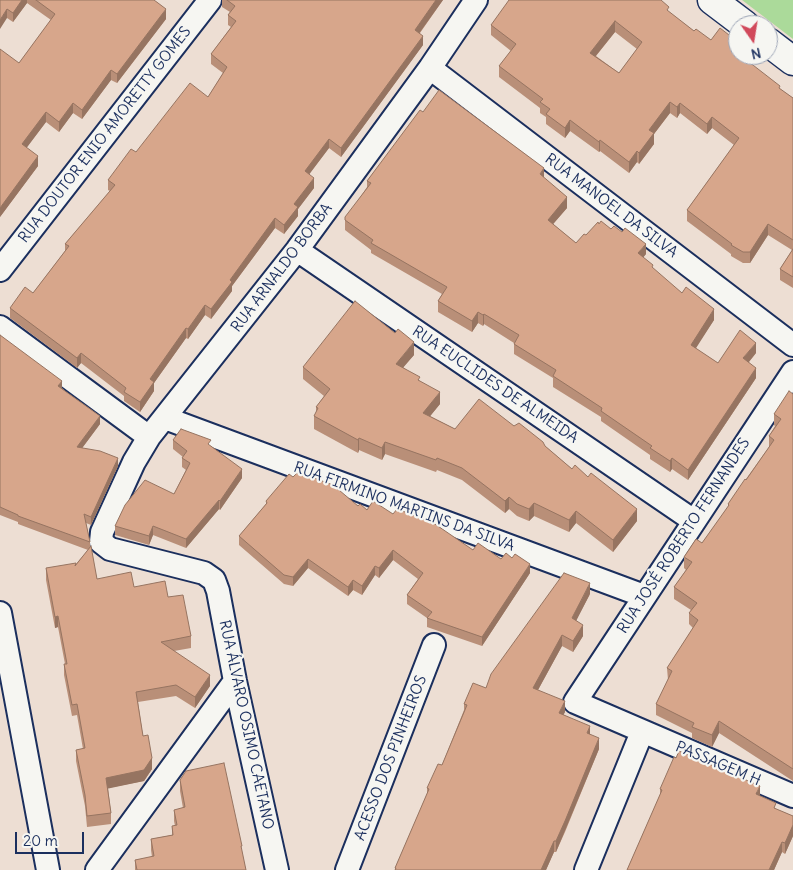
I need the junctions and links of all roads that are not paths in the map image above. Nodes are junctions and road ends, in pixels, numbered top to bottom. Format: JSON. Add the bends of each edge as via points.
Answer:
{"nodes":[{"id":1,"x":210,"y":0,"type":"edge"},
{"id":2,"x":476,"y":0,"type":"edge"},
{"id":3,"x":712,"y":0,"type":"edge"},
{"id":4,"x":732,"y":15,"type":"edge"},
{"id":5,"x":778,"y":50,"type":"edge"},
{"id":6,"x":793,"y":61,"type":"edge"},
{"id":7,"x":430,"y":68,"type":"junction"},
{"id":8,"x":297,"y":250,"type":"junction"},
{"id":9,"x":0,"y":270,"type":"edge"},
{"id":10,"x":0,"y":327,"type":"edge"},
{"id":11,"x":793,"y":345,"type":"edge"},
{"id":12,"x":793,"y":372,"type":"edge"},
{"id":13,"x":165,"y":418,"type":"junction"},
{"id":14,"x":149,"y":437,"type":"junction"},
{"id":15,"x":694,"y":520,"type":"junction"},
{"id":16,"x":214,"y":580,"type":"joint"},
{"id":17,"x":644,"y":596,"type":"junction"},
{"id":18,"x":0,"y":613,"type":"edge"},
{"id":19,"x":434,"y":646,"type":"dead end"},
{"id":20,"x":235,"y":681,"type":"junction"},
{"id":21,"x":575,"y":702,"type":"joint"},
{"id":22,"x":642,"y":732,"type":"junction"},
{"id":23,"x":793,"y":796,"type":"edge"},
{"id":24,"x":48,"y":870,"type":"edge"},
{"id":25,"x":97,"y":870,"type":"edge"},
{"id":26,"x":277,"y":870,"type":"edge"},
{"id":27,"x":347,"y":870,"type":"edge"},
{"id":28,"x":586,"y":870,"type":"edge"}],
"edges":[{"from":1,"to":9,"type":"street","name":"RUA DOUTOR ENIO AMORETTY GOMES"},
{"from":2,"to":7,"type":"street","name":"RUA ARNALDO BORBA"},
{"from":3,"to":4,"type":"street"},
{"from":5,"to":6,"type":"street"},
{"from":7,"to":8,"type":"street","name":"RUA ARNALDO BORBA"},
{"from":7,"to":11,"type":"street","name":"RUA MANOEL DA SILVA"},
{"from":8,"to":13,"type":"street","name":"RUA ARNALDO BORBA"},
{"from":8,"to":15,"type":"street","name":"RUA EUCLIDES DE ALMEIDA"},
{"from":10,"to":14,"type":"street"},
{"from":12,"to":15,"type":"street","name":"RUA JOSÉ ROBERTO FERNANDES"},
{"from":13,"to":14,"type":"street","name":"RUA ARNALDO BORBA"},
{"from":13,"to":17,"type":"street","name":"RUA FIRMINO MARTINS DA SILVA"},
{"from":14,"to":16,"type":"street","name":"RUA ARNALDO BORBA","via":[[134,462],[102,532],[101,542],[110,549],[204,573]]},
{"from":15,"to":17,"type":"street","name":"RUA JOSÉ ROBERTO FERNANDES"},
{"from":16,"to":20,"type":"street","name":"RUA ÁLVARO OSIMO CAETANO"},
{"from":17,"to":21,"type":"street","name":"RUA JOSÉ ROBERTO FERNANDES"},
{"from":18,"to":24,"type":"street"},
{"from":19,"to":27,"type":"street","name":"ACESSO DOS PINHEIROS"},
{"from":20,"to":25,"type":"street"},
{"from":20,"to":26,"type":"street","name":"RUA ÁLVARO OSIMO CAETANO"},
{"from":21,"to":22,"type":"street","name":"PASSAGEM H"},
{"from":22,"to":23,"type":"street","name":"PASSAGEM H"},
{"from":22,"to":28,"type":"street"}]}
